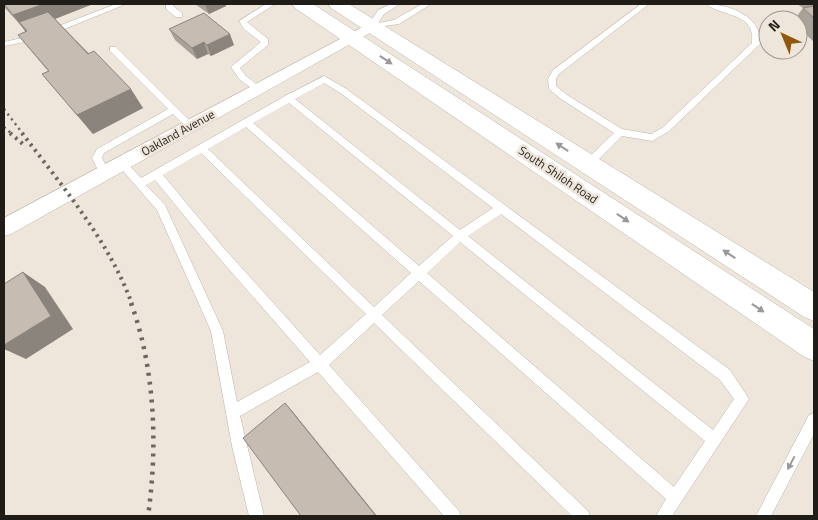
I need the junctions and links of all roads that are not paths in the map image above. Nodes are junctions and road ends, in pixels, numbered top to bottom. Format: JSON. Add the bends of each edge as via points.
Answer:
{"nodes":[{"id":1,"x":122,"y":4,"type":"edge"},
{"id":2,"x":170,"y":4,"type":"edge"},
{"id":3,"x":272,"y":4,"type":"edge"},
{"id":4,"x":301,"y":4,"type":"edge"},
{"id":5,"x":337,"y":4,"type":"edge"},
{"id":6,"x":396,"y":4,"type":"edge"},
{"id":7,"x":427,"y":4,"type":"edge"},
{"id":8,"x":645,"y":4,"type":"edge"},
{"id":9,"x":710,"y":4,"type":"edge"},
{"id":10,"x":179,"y":15,"type":"dead end"},
{"id":11,"x":362,"y":32,"type":"junction"},
{"id":12,"x":4,"y":44,"type":"edge"},
{"id":13,"x":113,"y":49,"type":"dead end"},
{"id":14,"x":257,"y":89,"type":"junction"},
{"id":15,"x":288,"y":98,"type":"junction"},
{"id":16,"x":174,"y":110,"type":"junction"},
{"id":17,"x":246,"y":122,"type":"junction"},
{"id":18,"x":190,"y":126,"type":"junction"},
{"id":19,"x":620,"y":132,"type":"junction"},
{"id":20,"x":201,"y":148,"type":"junction"},
{"id":21,"x":122,"y":164,"type":"junction"},
{"id":22,"x":588,"y":164,"type":"junction"},
{"id":23,"x":105,"y":173,"type":"junction"},
{"id":24,"x":156,"y":174,"type":"junction"},
{"id":25,"x":140,"y":184,"type":"junction"},
{"id":26,"x":501,"y":208,"type":"junction"},
{"id":27,"x":4,"y":228,"type":"edge"},
{"id":28,"x":460,"y":236,"type":"junction"},
{"id":29,"x":420,"y":274,"type":"junction"},
{"id":30,"x":814,"y":308,"type":"edge"},
{"id":31,"x":374,"y":314,"type":"junction"},
{"id":32,"x":814,"y":346,"type":"edge"},
{"id":33,"x":320,"y":364,"type":"junction"},
{"id":34,"x":233,"y":412,"type":"junction"},
{"id":35,"x":814,"y":420,"type":"edge"},
{"id":36,"x":715,"y":440,"type":"junction"},
{"id":37,"x":676,"y":498,"type":"junction"},
{"id":38,"x":256,"y":516,"type":"edge"},
{"id":39,"x":454,"y":516,"type":"edge"},
{"id":40,"x":583,"y":516,"type":"edge"},
{"id":41,"x":663,"y":516,"type":"edge"},
{"id":42,"x":763,"y":516,"type":"edge"}],
"edges":[{"from":1,"to":12,"type":"lane","via":[[37,37]]},
{"from":2,"to":10,"type":"lane","via":[[169,8]]},
{"from":3,"to":14,"type":"lane","via":[[243,20],[265,41],[235,67]]},
{"from":4,"to":11,"type":"main road","name":"South Shiloh Road"},
{"from":5,"to":11,"type":"main road","name":"South Shiloh Road"},
{"from":6,"to":11,"type":"lane","via":[[381,12]]},
{"from":7,"to":11,"type":"lane","via":[[396,22]]},
{"from":8,"to":19,"type":"lane","via":[[556,72],[552,80],[552,87],[564,97]]},
{"from":9,"to":19,"type":"lane","via":[[753,25],[757,31],[756,44],[665,130],[652,138]]},
{"from":11,"to":14,"type":"street","name":"Oakland Avenue"},
{"from":22,"to":11,"type":"main road","name":"South Shiloh Road","one_way":true},
{"from":11,"to":32,"type":"main road","name":"South Shiloh Road","one_way":true},
{"from":13,"to":16,"type":"lane"},
{"from":14,"to":18,"type":"street","name":"Oakland Avenue"},
{"from":15,"to":17,"type":"lane"},
{"from":15,"to":26,"type":"lane","via":[[324,79]]},
{"from":15,"to":28,"type":"lane"},
{"from":16,"to":18,"type":"lane"},
{"from":16,"to":23,"type":"lane","via":[[100,151],[97,158]]},
{"from":17,"to":20,"type":"lane"},
{"from":17,"to":29,"type":"lane"},
{"from":18,"to":21,"type":"street","name":"Oakland Avenue"},
{"from":19,"to":22,"type":"lane"},
{"from":20,"to":24,"type":"lane"},
{"from":20,"to":31,"type":"lane"},
{"from":21,"to":23,"type":"street","name":"Oakland Avenue"},
{"from":21,"to":25,"type":"lane"},
{"from":30,"to":22,"type":"main road","name":"South Shiloh Road","one_way":true},
{"from":23,"to":27,"type":"street","name":"Oakland Avenue"},
{"from":24,"to":25,"type":"lane"},
{"from":24,"to":33,"type":"lane","via":[[218,250]]},
{"from":25,"to":34,"type":"lane","via":[[161,208],[217,331]]},
{"from":26,"to":28,"type":"lane"},
{"from":26,"to":36,"type":"lane","via":[[725,375],[742,399]]},
{"from":28,"to":29,"type":"lane"},
{"from":28,"to":36,"type":"lane"},
{"from":29,"to":31,"type":"lane"},
{"from":29,"to":37,"type":"lane"},
{"from":31,"to":33,"type":"lane"},
{"from":31,"to":40,"type":"lane"},
{"from":33,"to":34,"type":"lane"},
{"from":33,"to":39,"type":"lane"},
{"from":34,"to":38,"type":"lane"},
{"from":35,"to":42,"type":"lane","one_way":true},
{"from":36,"to":37,"type":"lane"},
{"from":37,"to":41,"type":"lane"}]}
